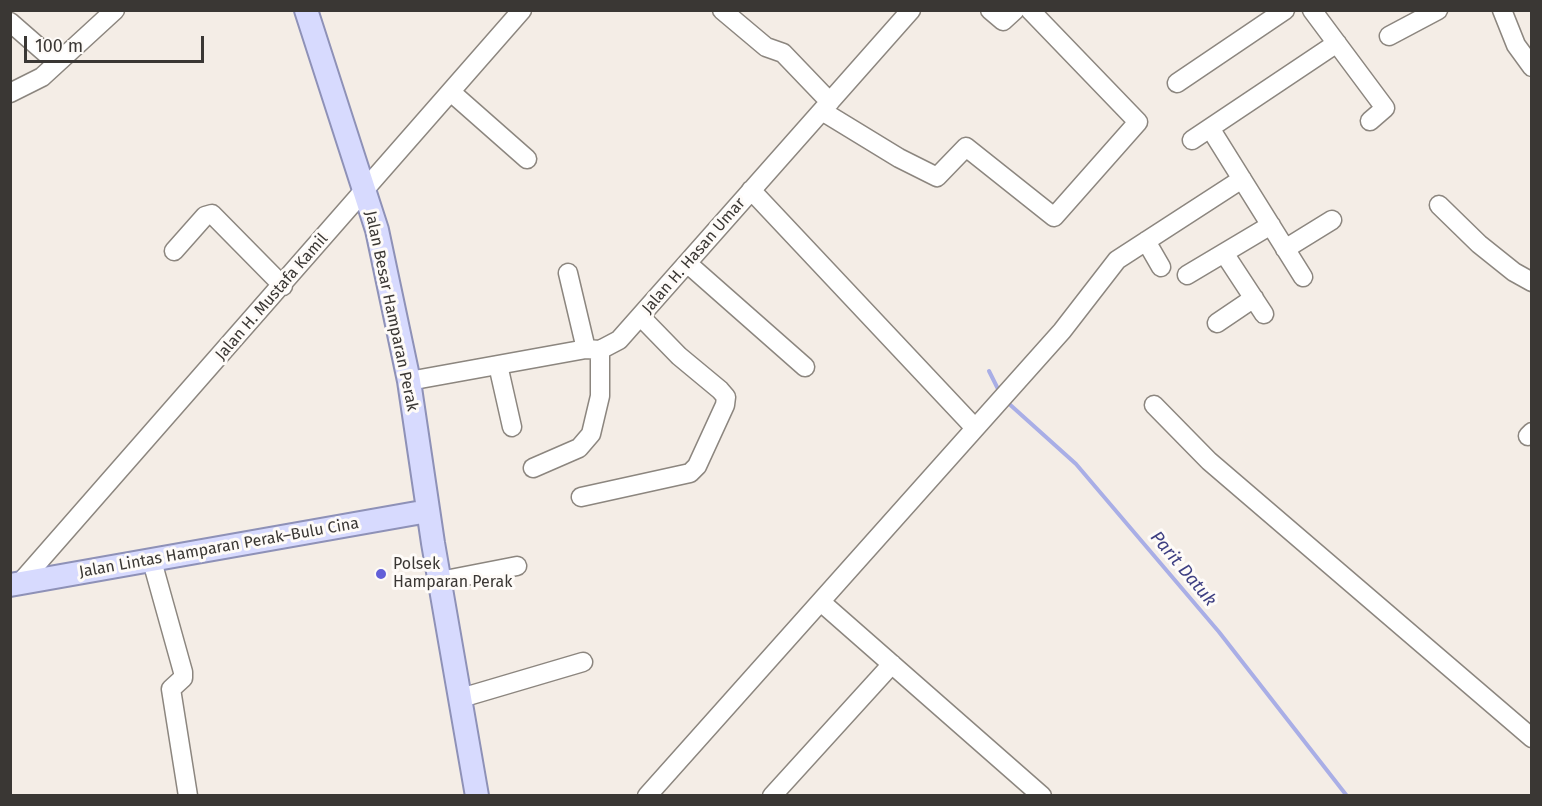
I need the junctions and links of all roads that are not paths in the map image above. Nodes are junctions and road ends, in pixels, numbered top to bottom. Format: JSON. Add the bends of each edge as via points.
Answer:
{"nodes":[{"id":1,"x":115,"y":10,"type":"edge"},
{"id":2,"x":306,"y":10,"type":"edge"},
{"id":3,"x":522,"y":10,"type":"edge"},
{"id":4,"x":722,"y":10,"type":"edge"},
{"id":5,"x":911,"y":10,"type":"edge"},
{"id":6,"x":990,"y":10,"type":"edge"},
{"id":7,"x":1015,"y":10,"type":"edge"},
{"id":8,"x":1030,"y":10,"type":"edge"},
{"id":9,"x":1285,"y":10,"type":"edge"},
{"id":10,"x":1312,"y":10,"type":"edge"},
{"id":11,"x":1438,"y":10,"type":"edge"},
{"id":12,"x":1502,"y":10,"type":"edge"},
{"id":13,"x":10,"y":22,"type":"edge"},
{"id":14,"x":1389,"y":36,"type":"dead end"},
{"id":15,"x":1337,"y":43,"type":"junction"},
{"id":16,"x":57,"y":63,"type":"junction"},
{"id":17,"x":1532,"y":67,"type":"edge"},
{"id":18,"x":1177,"y":83,"type":"dead end"},
{"id":19,"x":451,"y":92,"type":"junction"},
{"id":20,"x":10,"y":93,"type":"edge"},
{"id":21,"x":826,"y":107,"type":"junction"},
{"id":22,"x":1370,"y":121,"type":"dead end"},
{"id":23,"x":1210,"y":128,"type":"junction"},
{"id":24,"x":1192,"y":140,"type":"dead end"},
{"id":25,"x":527,"y":159,"type":"dead end"},
{"id":26,"x":1242,"y":180,"type":"junction"},
{"id":27,"x":365,"y":189,"type":"junction"},
{"id":28,"x":751,"y":190,"type":"junction"},
{"id":29,"x":1439,"y":206,"type":"dead end"},
{"id":30,"x":1332,"y":220,"type":"dead end"},
{"id":31,"x":1271,"y":225,"type":"junction"},
{"id":32,"x":1146,"y":241,"type":"junction"},
{"id":33,"x":1286,"y":249,"type":"junction"},
{"id":34,"x":174,"y":251,"type":"dead end"},
{"id":35,"x":1224,"y":253,"type":"junction"},
{"id":36,"x":687,"y":263,"type":"junction"},
{"id":37,"x":1161,"y":267,"type":"dead end"},
{"id":38,"x":568,"y":273,"type":"dead end"},
{"id":39,"x":1187,"y":275,"type":"dead end"},
{"id":40,"x":1303,"y":277,"type":"dead end"},
{"id":41,"x":1532,"y":282,"type":"edge"},
{"id":42,"x":283,"y":286,"type":"junction"},
{"id":43,"x":1254,"y":298,"type":"junction"},
{"id":44,"x":1264,"y":314,"type":"dead end"},
{"id":45,"x":641,"y":317,"type":"junction"},
{"id":46,"x":1217,"y":323,"type":"dead end"},
{"id":47,"x":593,"y":349,"type":"junction"},
{"id":48,"x":498,"y":365,"type":"junction"},
{"id":49,"x":805,"y":367,"type":"dead end"},
{"id":50,"x":408,"y":381,"type":"junction"},
{"id":51,"x":1154,"y":405,"type":"dead end"},
{"id":52,"x":512,"y":427,"type":"dead end"},
{"id":53,"x":975,"y":428,"type":"junction"},
{"id":54,"x":532,"y":468,"type":"dead end"},
{"id":55,"x":581,"y":497,"type":"dead end"},
{"id":56,"x":428,"y":511,"type":"junction"},
{"id":57,"x":152,"y":561,"type":"junction"},
{"id":58,"x":518,"y":566,"type":"dead end"},
{"id":59,"x":440,"y":581,"type":"junction"},
{"id":60,"x":15,"y":584,"type":"edge"},
{"id":61,"x":821,"y":602,"type":"junction"},
{"id":62,"x":583,"y":662,"type":"dead end"},
{"id":63,"x":892,"y":664,"type":"junction"},
{"id":64,"x":461,"y":698,"type":"junction"},
{"id":65,"x":1532,"y":738,"type":"edge"},
{"id":66,"x":188,"y":795,"type":"edge"},
{"id":67,"x":477,"y":795,"type":"edge"},
{"id":68,"x":647,"y":795,"type":"edge"},
{"id":69,"x":772,"y":795,"type":"edge"},
{"id":70,"x":1042,"y":795,"type":"edge"}],
"edges":[{"from":1,"to":16,"type":"street"},
{"from":2,"to":27,"type":"main road","name":"Jalan Besar Hamparan Perak"},
{"from":3,"to":19,"type":"street","name":"Jalan H. Mustafa Kamil"},
{"from":4,"to":21,"type":"street","via":[[766,47],[783,52]]},
{"from":5,"to":21,"type":"street","name":"Jalan H. Hasan Umar"},
{"from":6,"to":7,"type":"street","via":[[1003,21]]},
{"from":8,"to":21,"type":"street","via":[[1138,122],[1054,217],[966,147],[937,177],[899,158]]},
{"from":9,"to":18,"type":"street"},
{"from":10,"to":15,"type":"street"},
{"from":11,"to":14,"type":"street"},
{"from":12,"to":17,"type":"street","via":[[1516,45]]},
{"from":13,"to":16,"type":"street"},
{"from":15,"to":22,"type":"street","via":[[1385,108]]},
{"from":15,"to":23,"type":"street"},
{"from":16,"to":20,"type":"street","via":[[35,81]]},
{"from":19,"to":25,"type":"street"},
{"from":19,"to":27,"type":"street","name":"Jalan H. Mustafa Kamil"},
{"from":21,"to":28,"type":"street","name":"Jalan H. Hasan Umar"},
{"from":23,"to":24,"type":"street"},
{"from":23,"to":26,"type":"street"},
{"from":26,"to":31,"type":"street"},
{"from":26,"to":32,"type":"street"},
{"from":27,"to":42,"type":"street","name":"Jalan H. Mustafa Kamil"},
{"from":27,"to":50,"type":"main road","name":"Jalan Besar Hamparan Perak"},
{"from":28,"to":36,"type":"street","name":"Jalan H. Hasan Umar"},
{"from":28,"to":53,"type":"street"},
{"from":29,"to":41,"type":"street","via":[[1479,244]]},
{"from":30,"to":33,"type":"street"},
{"from":31,"to":33,"type":"street"},
{"from":31,"to":35,"type":"street"},
{"from":32,"to":37,"type":"street"},
{"from":32,"to":53,"type":"street","via":[[1118,260],[1062,331]]},
{"from":33,"to":40,"type":"street"},
{"from":34,"to":42,"type":"street","via":[[205,216],[212,214]]},
{"from":35,"to":39,"type":"street"},
{"from":35,"to":43,"type":"street"},
{"from":36,"to":45,"type":"street","name":"Jalan H. Hasan Umar"},
{"from":36,"to":49,"type":"street"},
{"from":38,"to":47,"type":"street"},
{"from":42,"to":60,"type":"street","name":"Jalan H. Mustafa Kamil"},
{"from":43,"to":44,"type":"street"},
{"from":43,"to":46,"type":"street"},
{"from":45,"to":47,"type":"street","name":"Jalan H. Hasan Umar","via":[[619,340]]},
{"from":45,"to":55,"type":"street","via":[[720,390],[726,397],[725,405],[697,466],[690,473]]},
{"from":47,"to":48,"type":"street","name":"Jalan H. Hasan Umar"},
{"from":47,"to":54,"type":"street","via":[[600,396],[591,434],[579,448]]},
{"from":48,"to":50,"type":"street","name":"Jalan H. Hasan Umar"},
{"from":48,"to":52,"type":"street"},
{"from":50,"to":56,"type":"main road","name":"Jalan Besar Hamparan Perak"},
{"from":51,"to":65,"type":"street","via":[[1209,461]]},
{"from":53,"to":61,"type":"street"},
{"from":56,"to":57,"type":"main road","name":"Jalan Lintas Hamparan Perak–Bulu Cina"},
{"from":56,"to":59,"type":"main road","name":"Jalan Besar Hamparan Perak"},
{"from":57,"to":60,"type":"main road","name":"Jalan Lintas Hamparan Perak–Bulu Cina"},
{"from":57,"to":66,"type":"street","via":[[183,675],[171,689]]},
{"from":58,"to":59,"type":"street"},
{"from":59,"to":64,"type":"main road","name":"Jalan Besar Hamparan Perak"},
{"from":61,"to":63,"type":"street"},
{"from":61,"to":68,"type":"street"},
{"from":62,"to":64,"type":"street"},
{"from":63,"to":69,"type":"street"},
{"from":63,"to":70,"type":"street"},
{"from":64,"to":67,"type":"main road","name":"Jalan Besar Hamparan Perak"}]}
